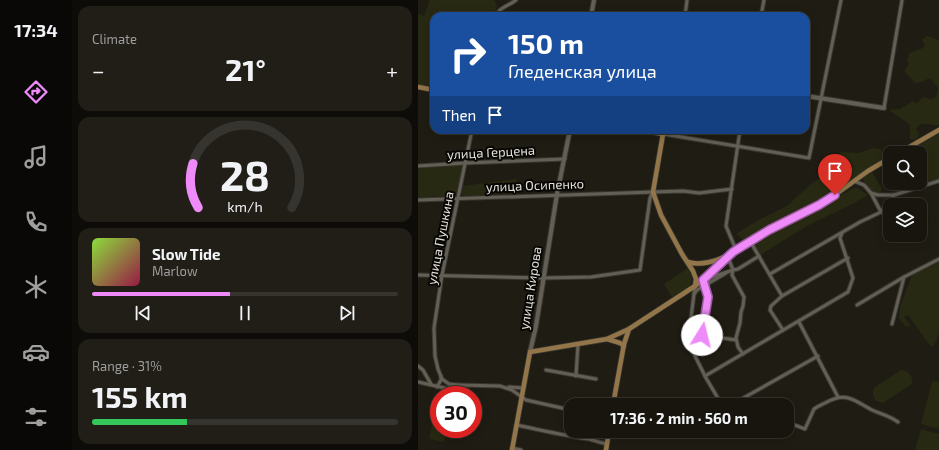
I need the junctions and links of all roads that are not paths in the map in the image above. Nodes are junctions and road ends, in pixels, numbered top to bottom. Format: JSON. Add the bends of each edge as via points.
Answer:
{"nodes":[{"id":1,"x":516,"y":0,"type":"edge"},
{"id":2,"x":594,"y":0,"type":"edge"},
{"id":3,"x":687,"y":0,"type":"edge"},
{"id":4,"x":764,"y":0,"type":"edge"},
{"id":5,"x":841,"y":0,"type":"edge"},
{"id":6,"x":902,"y":0,"type":"edge"},
{"id":7,"x":497,"y":12,"type":"edge"},
{"id":8,"x":592,"y":12,"type":"edge"},
{"id":9,"x":686,"y":12,"type":"edge"},
{"id":10,"x":762,"y":12,"type":"edge"},
{"id":11,"x":418,"y":87,"type":"edge"},
{"id":12,"x":430,"y":89,"type":"edge"},
{"id":13,"x":810,"y":97,"type":"edge"},
{"id":14,"x":821,"y":99,"type":"junction"},
{"id":15,"x":884,"y":108,"type":"joint"},
{"id":16,"x":939,"y":130,"type":"edge"},
{"id":17,"x":471,"y":134,"type":"edge"},
{"id":18,"x":569,"y":134,"type":"edge"},
{"id":19,"x":663,"y":134,"type":"edge"},
{"id":20,"x":674,"y":134,"type":"edge"},
{"id":21,"x":739,"y":134,"type":"edge"},
{"id":22,"x":737,"y":146,"type":"junction"},
{"id":23,"x":911,"y":146,"type":"edge"},
{"id":24,"x":565,"y":159,"type":"junction"},
{"id":25,"x":466,"y":162,"type":"junction"},
{"id":26,"x":883,"y":162,"type":"edge"},
{"id":27,"x":418,"y":166,"type":"edge"},
{"id":28,"x":854,"y":181,"type":"junction"},
{"id":29,"x":939,"y":181,"type":"edge"},
{"id":30,"x":732,"y":189,"type":"junction"},
{"id":31,"x":653,"y":192,"type":"junction"},
{"id":32,"x":871,"y":193,"type":"junction"},
{"id":33,"x":557,"y":194,"type":"junction"},
{"id":34,"x":894,"y":194,"type":"junction"},
{"id":35,"x":458,"y":198,"type":"junction"},
{"id":36,"x":418,"y":200,"type":"edge"},
{"id":37,"x":881,"y":212,"type":"junction"},
{"id":38,"x":842,"y":233,"type":"junction"},
{"id":39,"x":750,"y":241,"type":"junction"},
{"id":40,"x":735,"y":251,"type":"junction"},
{"id":41,"x":759,"y":256,"type":"junction"},
{"id":42,"x":728,"y":257,"type":"junction"},
{"id":43,"x":848,"y":258,"type":"junction"},
{"id":44,"x":939,"y":259,"type":"edge"},
{"id":45,"x":688,"y":262,"type":"junction"},
{"id":46,"x":733,"y":270,"type":"junction"},
{"id":47,"x":770,"y":274,"type":"junction"},
{"id":48,"x":418,"y":275,"type":"edge"},
{"id":49,"x":442,"y":275,"type":"junction"},
{"id":50,"x":904,"y":277,"type":"junction"},
{"id":51,"x":543,"y":278,"type":"junction"},
{"id":52,"x":704,"y":283,"type":"junction"},
{"id":53,"x":695,"y":286,"type":"junction"},
{"id":54,"x":694,"y":294,"type":"junction"},
{"id":55,"x":782,"y":296,"type":"junction"},
{"id":56,"x":857,"y":305,"type":"dead end"},
{"id":57,"x":799,"y":322,"type":"junction"},
{"id":58,"x":892,"y":324,"type":"dead end"},
{"id":59,"x":629,"y":329,"type":"junction"},
{"id":60,"x":783,"y":330,"type":"junction"},
{"id":61,"x":607,"y":339,"type":"junction"},
{"id":62,"x":736,"y":340,"type":"junction"},
{"id":63,"x":578,"y":344,"type":"junction"},
{"id":64,"x":624,"y":346,"type":"junction"},
{"id":65,"x":530,"y":352,"type":"junction"},
{"id":66,"x":743,"y":354,"type":"junction"},
{"id":67,"x":818,"y":356,"type":"junction"},
{"id":68,"x":418,"y":366,"type":"edge"},
{"id":69,"x":546,"y":370,"type":"dead end"},
{"id":70,"x":440,"y":374,"type":"junction"},
{"id":71,"x":576,"y":376,"type":"junction"},
{"id":72,"x":705,"y":376,"type":"junction"},
{"id":73,"x":596,"y":379,"type":"dead end"},
{"id":74,"x":418,"y":382,"type":"edge"},
{"id":75,"x":431,"y":384,"type":"junction"},
{"id":76,"x":458,"y":385,"type":"joint"},
{"id":77,"x":435,"y":386,"type":"edge"},
{"id":78,"x":438,"y":386,"type":"edge"},
{"id":79,"x":506,"y":387,"type":"junction"},
{"id":80,"x":523,"y":388,"type":"junction"},
{"id":81,"x":522,"y":397,"type":"junction"},
{"id":82,"x":838,"y":397,"type":"junction"},
{"id":83,"x":615,"y":398,"type":"edge"},
{"id":84,"x":718,"y":398,"type":"edge"},
{"id":85,"x":743,"y":398,"type":"edge"},
{"id":86,"x":564,"y":408,"type":"edge"},
{"id":87,"x":898,"y":422,"type":"dead end"},
{"id":88,"x":516,"y":425,"type":"junction"},
{"id":89,"x":794,"y":425,"type":"edge"},
{"id":90,"x":608,"y":438,"type":"edge"},
{"id":91,"x":607,"y":444,"type":"junction"},
{"id":92,"x":512,"y":449,"type":"edge"},
{"id":93,"x":521,"y":450,"type":"edge"},
{"id":94,"x":606,"y":450,"type":"edge"}],
"edges":[{"from":1,"to":7,"type":"street"},
{"from":2,"to":8,"type":"street"},
{"from":3,"to":9,"type":"street"},
{"from":4,"to":10,"type":"street"},
{"from":5,"to":14,"type":"street"},
{"from":6,"to":15,"type":"street"},
{"from":11,"to":12,"type":"main road"},
{"from":13,"to":14,"type":"street"},
{"from":14,"to":15,"type":"street"},
{"from":14,"to":22,"type":"street","via":[[810,158]]},
{"from":16,"to":23,"type":"main road"},
{"from":17,"to":25,"type":"street","name":"улица Пушкина"},
{"from":18,"to":24,"type":"street","name":"улица Кирова"},
{"from":19,"to":31,"type":"main road"},
{"from":20,"to":22,"type":"street"},
{"from":21,"to":22,"type":"street"},
{"from":22,"to":30,"type":"street"},
{"from":24,"to":25,"type":"street","name":"улица Герцена"},
{"from":24,"to":33,"type":"street","name":"улица Кирова"},
{"from":25,"to":27,"type":"street","name":"улица Герцена"},
{"from":25,"to":35,"type":"street","name":"улица Пушкина"},
{"from":26,"to":28,"type":"main road"},
{"from":28,"to":32,"type":"street","via":[[864,185]]},
{"from":28,"to":39,"type":"main road","via":[[825,202]]},
{"from":29,"to":34,"type":"street"},
{"from":30,"to":31,"type":"street","name":"улица Осипенко","via":[[699,193]]},
{"from":30,"to":40,"type":"street","via":[[726,226]]},
{"from":31,"to":33,"type":"street","name":"улица Осипенко"},
{"from":31,"to":45,"type":"main road","via":[[661,215]]},
{"from":31,"to":51,"type":"street","via":[[640,270],[591,277]]},
{"from":32,"to":34,"type":"street"},
{"from":32,"to":37,"type":"street"},
{"from":33,"to":35,"type":"street","name":"улица Осипенко"},
{"from":33,"to":51,"type":"street","name":"улица Кирова"},
{"from":34,"to":37,"type":"street"},
{"from":35,"to":36,"type":"street","name":"улица Осипенко"},
{"from":35,"to":49,"type":"street","name":"улица Пушкина"},
{"from":37,"to":38,"type":"street"},
{"from":38,"to":43,"type":"street","via":[[840,238]]},
{"from":38,"to":47,"type":"street"},
{"from":39,"to":40,"type":"main road"},
{"from":39,"to":41,"type":"street"},
{"from":40,"to":42,"type":"main road"},
{"from":40,"to":45,"type":"main road","via":[[711,262]]},
{"from":41,"to":46,"type":"street"},
{"from":41,"to":47,"type":"street"},
{"from":42,"to":46,"type":"street"},
{"from":42,"to":52,"type":"main road"},
{"from":43,"to":55,"type":"street"},
{"from":43,"to":57,"type":"street","via":[[853,278],[848,292]]},
{"from":44,"to":50,"type":"street"},
{"from":45,"to":53,"type":"main road","via":[[695,276]]},
{"from":46,"to":52,"type":"street"},
{"from":46,"to":62,"type":"street","via":[[732,275],[744,297]]},
{"from":47,"to":55,"type":"street"},
{"from":48,"to":49,"type":"street"},
{"from":49,"to":51,"type":"street"},
{"from":49,"to":70,"type":"street","name":"улица Пушкина","via":[[434,328],[435,356]]},
{"from":50,"to":56,"type":"street"},
{"from":50,"to":58,"type":"street"},
{"from":51,"to":65,"type":"street","name":"улица Кирова"},
{"from":52,"to":53,"type":"main road"},
{"from":52,"to":54,"type":"street"},
{"from":52,"to":62,"type":"street","via":[[708,297],[702,335]]},
{"from":53,"to":54,"type":"street"},
{"from":53,"to":59,"type":"main road"},
{"from":54,"to":72,"type":"street","via":[[688,342]]},
{"from":55,"to":60,"type":"street","via":[[770,310]]},
{"from":57,"to":60,"type":"street"},
{"from":57,"to":67,"type":"street"},
{"from":59,"to":61,"type":"main road"},
{"from":59,"to":64,"type":"main road"},
{"from":60,"to":66,"type":"street"},
{"from":61,"to":63,"type":"main road"},
{"from":61,"to":64,"type":"main road"},
{"from":62,"to":66,"type":"street"},
{"from":63,"to":65,"type":"main road"},
{"from":63,"to":71,"type":"street"},
{"from":64,"to":83,"type":"main road"},
{"from":65,"to":80,"type":"main road","name":"улица Кирова"},
{"from":66,"to":72,"type":"street"},
{"from":67,"to":82,"type":"street"},
{"from":67,"to":85,"type":"street"},
{"from":68,"to":75,"type":"street"},
{"from":69,"to":71,"type":"street"},
{"from":70,"to":76,"type":"street","via":[[449,384]]},
{"from":70,"to":78,"type":"street","name":"улица Пушкина","via":[[441,380]]},
{"from":71,"to":73,"type":"street"},
{"from":72,"to":84,"type":"street"},
{"from":74,"to":75,"type":"street"},
{"from":75,"to":77,"type":"street"},
{"from":76,"to":79,"type":"street"},
{"from":79,"to":80,"type":"street"},
{"from":79,"to":81,"type":"street"},
{"from":80,"to":81,"type":"main road","name":"улица Кирова"},
{"from":81,"to":86,"type":"street"},
{"from":81,"to":88,"type":"main road","name":"улица Кирова"},
{"from":82,"to":87,"type":"street","via":[[855,400]]},
{"from":82,"to":89,"type":"street","via":[[814,409],[805,428]]},
{"from":88,"to":91,"type":"street"},
{"from":88,"to":92,"type":"main road","name":"улица Кирова"},
{"from":90,"to":91,"type":"main road"},
{"from":91,"to":94,"type":"main road"},
{"from":92,"to":93,"type":"street"}]}
